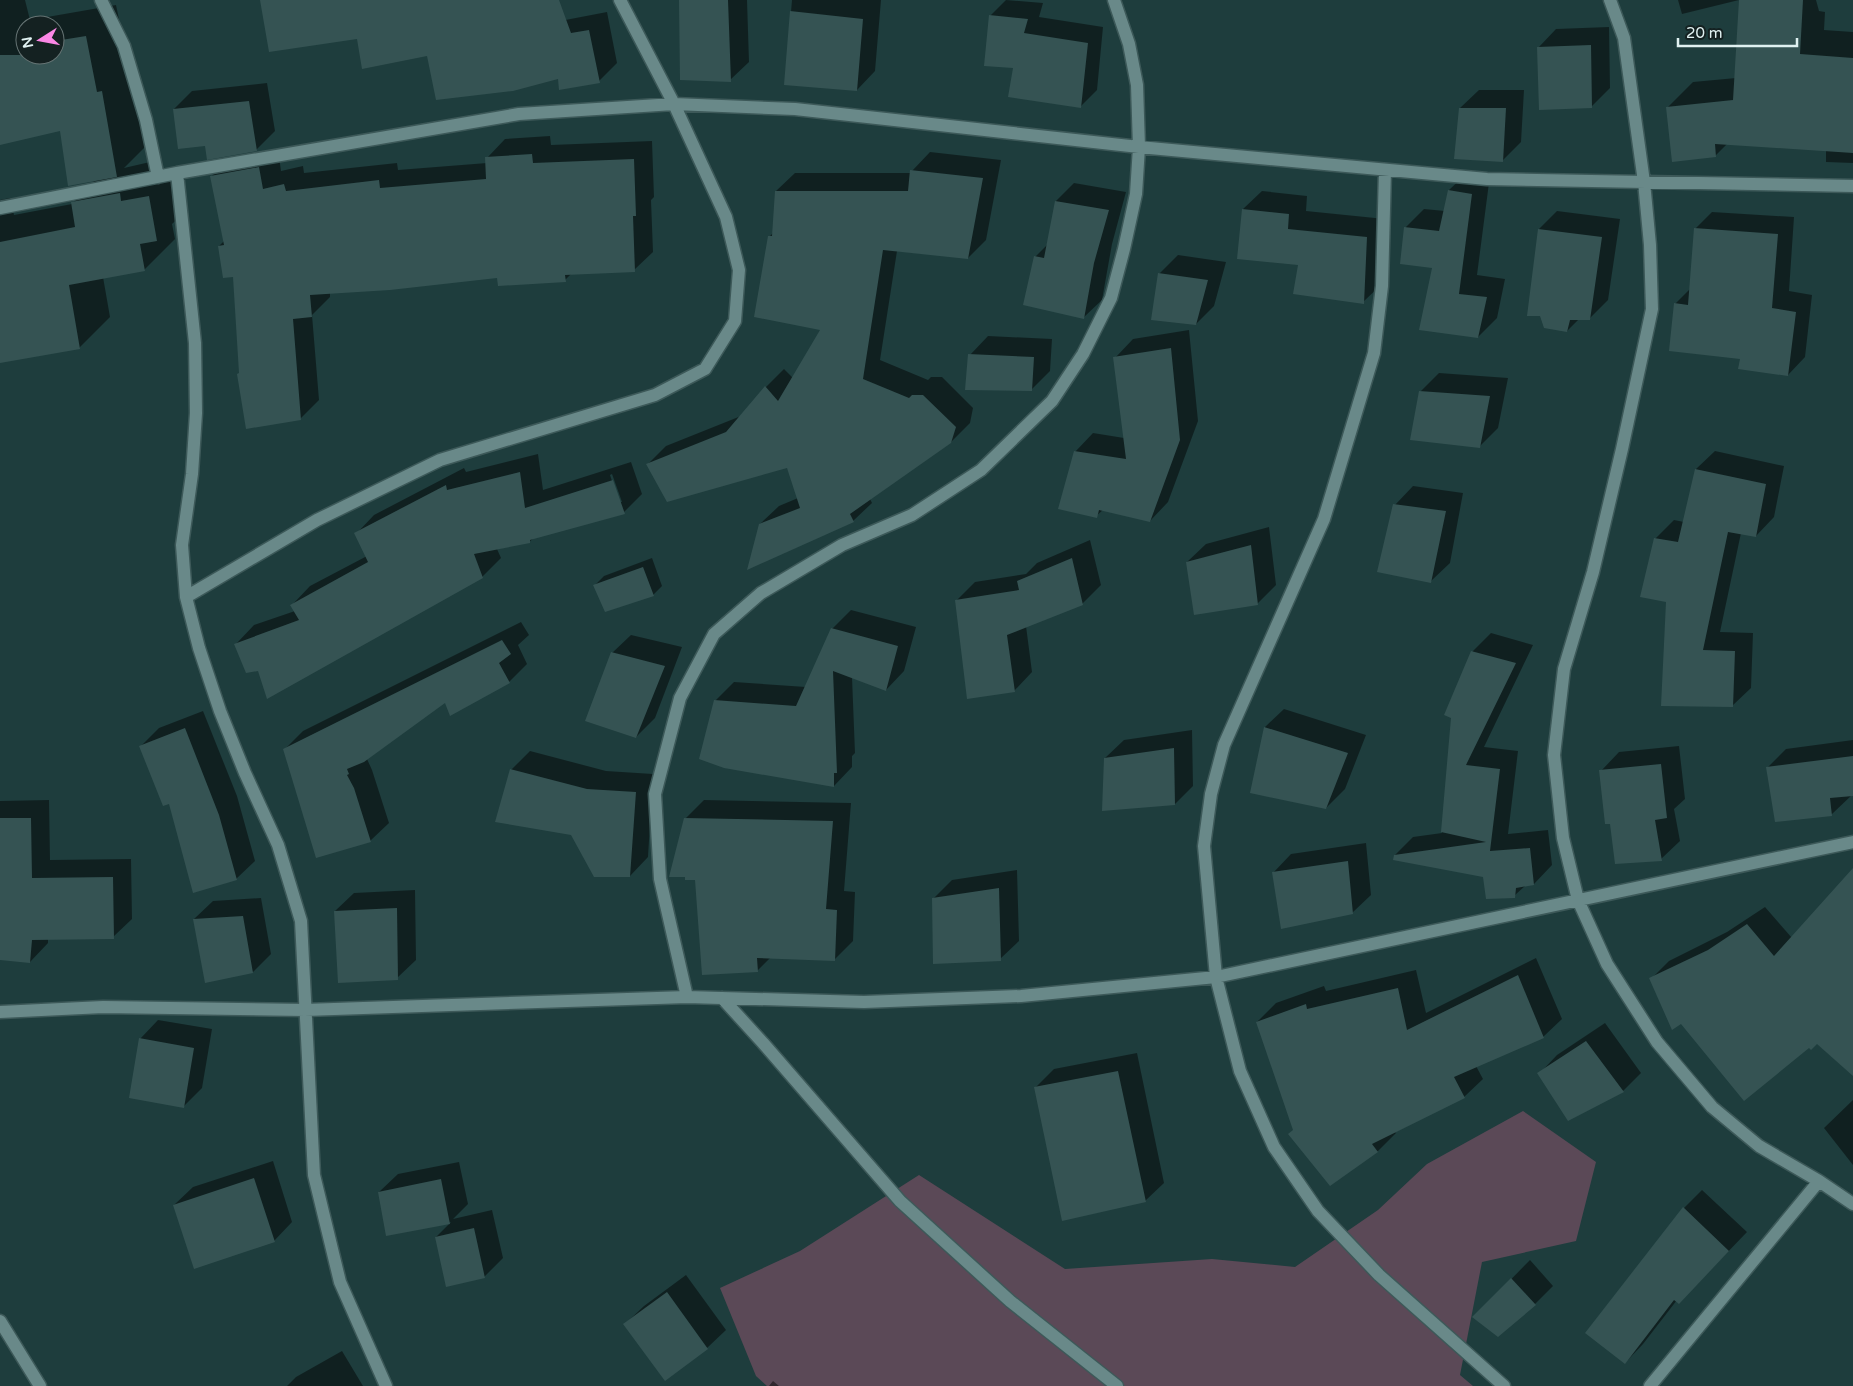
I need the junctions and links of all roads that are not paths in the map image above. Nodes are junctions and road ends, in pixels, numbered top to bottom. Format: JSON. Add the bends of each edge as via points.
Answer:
{"nodes":[{"id":1,"x":102,"y":0,"type":"edge"},
{"id":2,"x":620,"y":0,"type":"edge"},
{"id":3,"x":1114,"y":0,"type":"edge"},
{"id":4,"x":1610,"y":0,"type":"edge"},
{"id":5,"x":674,"y":104,"type":"junction"},
{"id":6,"x":1139,"y":147,"type":"junction"},
{"id":7,"x":1385,"y":170,"type":"junction"},
{"id":8,"x":177,"y":173,"type":"junction"},
{"id":9,"x":158,"y":177,"type":"junction"},
{"id":10,"x":1644,"y":182,"type":"junction"},
{"id":11,"x":1853,"y":186,"type":"edge"},
{"id":12,"x":0,"y":208,"type":"edge"},
{"id":13,"x":186,"y":597,"type":"junction"},
{"id":14,"x":1853,"y":842,"type":"edge"},
{"id":15,"x":1578,"y":900,"type":"junction"},
{"id":16,"x":1216,"y":977,"type":"junction"},
{"id":17,"x":687,"y":997,"type":"junction"},
{"id":18,"x":722,"y":998,"type":"junction"},
{"id":19,"x":305,"y":1010,"type":"junction"},
{"id":20,"x":0,"y":1012,"type":"edge"},
{"id":21,"x":1819,"y":1181,"type":"junction"},
{"id":22,"x":1853,"y":1204,"type":"edge"},
{"id":23,"x":0,"y":1321,"type":"edge"},
{"id":24,"x":40,"y":1386,"type":"edge"},
{"id":25,"x":386,"y":1386,"type":"edge"},
{"id":26,"x":1117,"y":1386,"type":"edge"},
{"id":27,"x":1504,"y":1386,"type":"edge"},
{"id":28,"x":1650,"y":1386,"type":"edge"}],
"edges":[{"from":1,"to":9,"type":"street","via":[[124,46],[146,120]]},
{"from":2,"to":5,"type":"street"},
{"from":3,"to":6,"type":"street","via":[[1130,44],[1137,85]]},
{"from":4,"to":10,"type":"street","via":[[1624,38]]},
{"from":5,"to":6,"type":"street","via":[[795,109]]},
{"from":5,"to":8,"type":"street","via":[[518,114]]},
{"from":5,"to":13,"type":"street","via":[[726,217],[739,270],[734,321],[705,369],[655,395],[440,460],[317,520]]},
{"from":6,"to":7,"type":"street"},
{"from":6,"to":17,"type":"street","via":[[1136,194],[1111,298],[1083,354],[1052,401],[981,470],[912,515],[842,545],[760,593],[714,634],[680,698],[655,794],[660,879]]},
{"from":7,"to":10,"type":"street","via":[[1487,179]]},
{"from":7,"to":16,"type":"street","via":[[1382,286],[1374,353],[1324,519],[1224,745],[1211,794],[1204,846]]},
{"from":8,"to":9,"type":"street"},
{"from":8,"to":13,"type":"street","via":[[195,343],[196,413],[182,545]]},
{"from":9,"to":12,"type":"street"},
{"from":10,"to":11,"type":"street"},
{"from":10,"to":15,"type":"street","via":[[1652,309],[1593,572],[1564,669],[1554,755],[1563,838]]},
{"from":13,"to":19,"type":"street","via":[[220,711],[244,773],[278,845],[301,921]]},
{"from":14,"to":15,"type":"street"},
{"from":15,"to":16,"type":"street"},
{"from":15,"to":21,"type":"street","via":[[1607,964],[1657,1042],[1712,1107],[1759,1146]]},
{"from":16,"to":18,"type":"street","via":[[1021,996],[864,1002]]},
{"from":16,"to":27,"type":"street","via":[[1240,1071],[1274,1147],[1318,1211],[1380,1275]]},
{"from":17,"to":18,"type":"street"},
{"from":17,"to":19,"type":"street"},
{"from":18,"to":26,"type":"street","via":[[900,1201],[1010,1301]]},
{"from":19,"to":20,"type":"street","via":[[103,1007]]},
{"from":19,"to":25,"type":"street","via":[[314,1175],[340,1282]]},
{"from":21,"to":22,"type":"street"},
{"from":21,"to":28,"type":"street"},
{"from":23,"to":24,"type":"street"}]}
